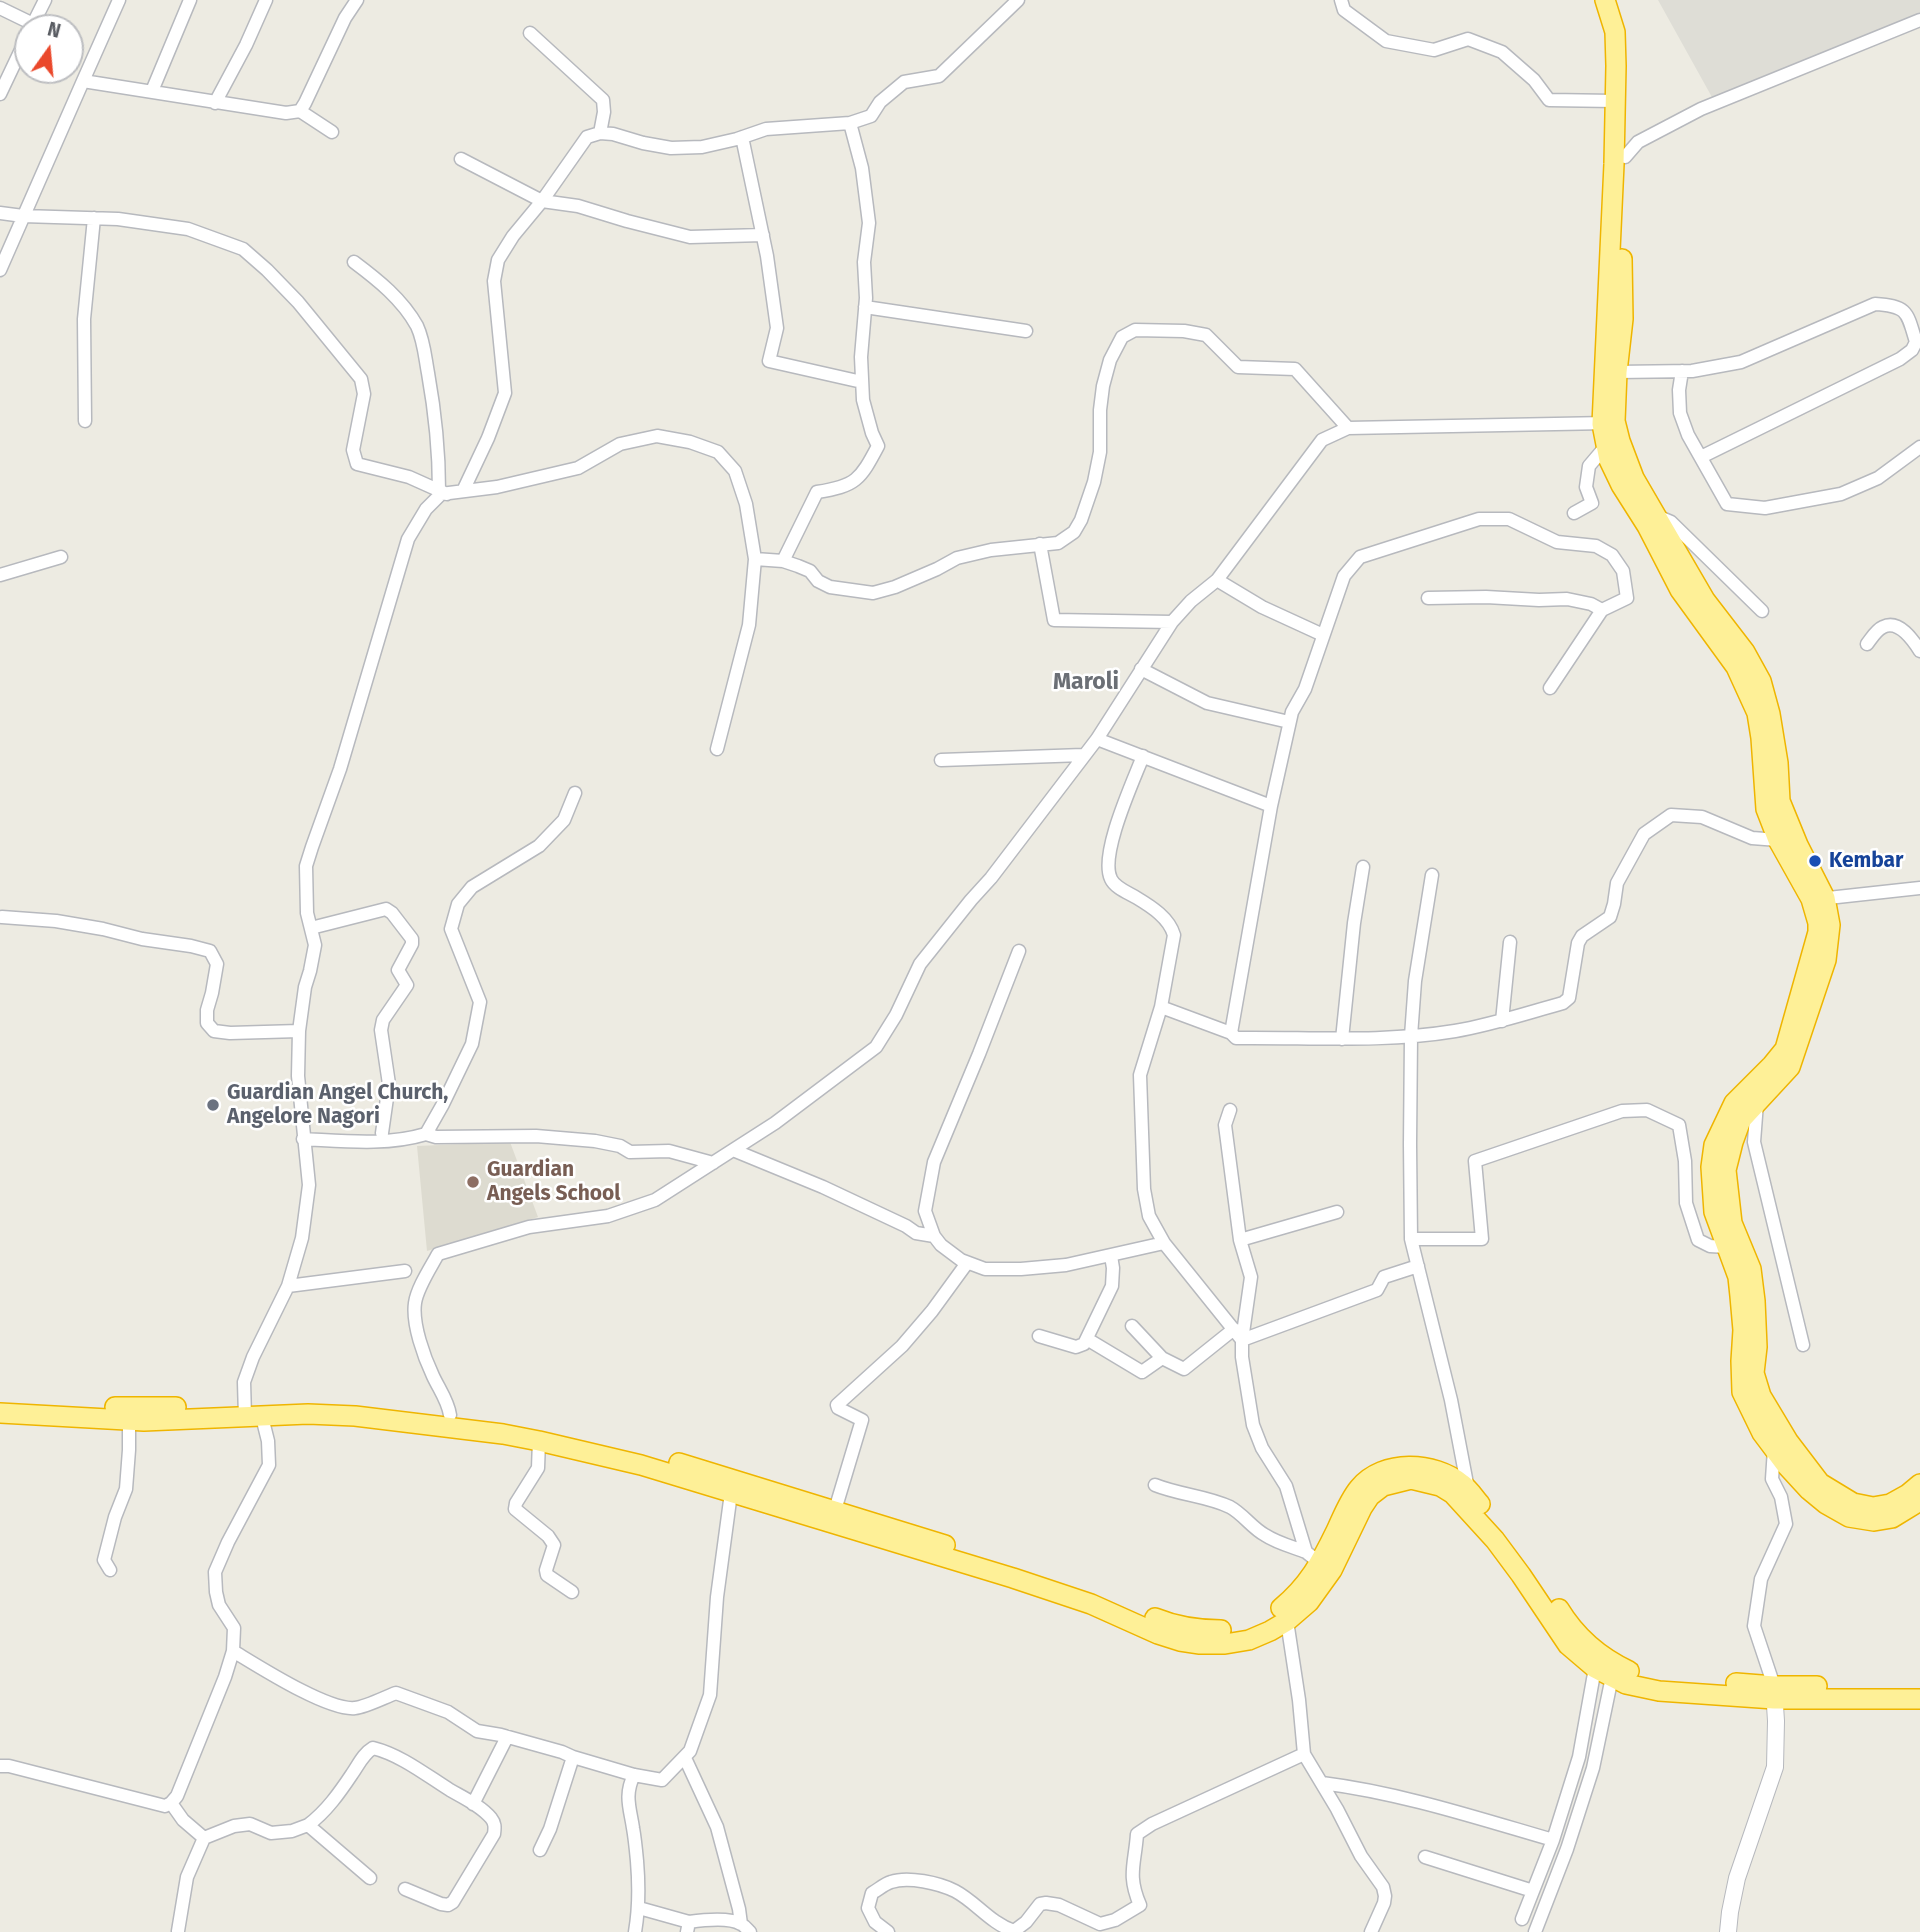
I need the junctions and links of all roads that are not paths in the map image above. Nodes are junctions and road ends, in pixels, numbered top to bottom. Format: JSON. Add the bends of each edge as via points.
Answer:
{"nodes":[{"id":1,"x":119,"y":0,"type":"edge"},
{"id":2,"x":190,"y":0,"type":"edge"},
{"id":3,"x":266,"y":0,"type":"edge"},
{"id":4,"x":356,"y":0,"type":"edge"},
{"id":5,"x":1018,"y":0,"type":"edge"},
{"id":6,"x":1341,"y":0,"type":"edge"},
{"id":7,"x":1605,"y":0,"type":"edge"},
{"id":8,"x":1619,"y":0,"type":"edge"},
{"id":9,"x":1920,"y":20,"type":"edge"},
{"id":10,"x":530,"y":33,"type":"dead end"},
{"id":11,"x":14,"y":65,"type":"edge"},
{"id":12,"x":84,"y":79,"type":"edge"},
{"id":13,"x":84,"y":81,"type":"edge"},
{"id":14,"x":82,"y":84,"type":"edge"},
{"id":15,"x":152,"y":91,"type":"junction"},
{"id":16,"x":0,"y":94,"type":"edge"},
{"id":17,"x":1615,"y":101,"type":"junction"},
{"id":18,"x":215,"y":103,"type":"junction"},
{"id":19,"x":300,"y":110,"type":"junction"},
{"id":20,"x":850,"y":123,"type":"junction"},
{"id":21,"x":332,"y":132,"type":"dead end"},
{"id":22,"x":600,"y":133,"type":"junction"},
{"id":23,"x":742,"y":137,"type":"junction"},
{"id":24,"x":1625,"y":157,"type":"junction"},
{"id":25,"x":461,"y":159,"type":"dead end"},
{"id":26,"x":542,"y":201,"type":"junction"},
{"id":27,"x":0,"y":213,"type":"edge"},
{"id":28,"x":23,"y":216,"type":"junction"},
{"id":29,"x":94,"y":218,"type":"junction"},
{"id":30,"x":763,"y":235,"type":"junction"},
{"id":31,"x":354,"y":262,"type":"dead end"},
{"id":32,"x":0,"y":270,"type":"edge"},
{"id":33,"x":865,"y":307,"type":"junction"},
{"id":34,"x":1026,"y":331,"type":"dead end"},
{"id":35,"x":1682,"y":371,"type":"junction"},
{"id":36,"x":1617,"y":372,"type":"junction"},
{"id":37,"x":862,"y":382,"type":"junction"},
{"id":38,"x":85,"y":421,"type":"dead end"},
{"id":39,"x":1609,"y":423,"type":"junction"},
{"id":40,"x":1348,"y":428,"type":"junction"},
{"id":41,"x":1606,"y":446,"type":"junction"},
{"id":42,"x":1920,"y":447,"type":"edge"},
{"id":43,"x":1701,"y":457,"type":"junction"},
{"id":44,"x":463,"y":491,"type":"junction"},
{"id":45,"x":443,"y":492,"type":"junction"},
{"id":46,"x":1574,"y":513,"type":"dead end"},
{"id":47,"x":1657,"y":516,"type":"junction"},
{"id":48,"x":1040,"y":544,"type":"junction"},
{"id":49,"x":61,"y":557,"type":"dead end"},
{"id":50,"x":755,"y":559,"type":"junction"},
{"id":51,"x":783,"y":561,"type":"junction"},
{"id":52,"x":0,"y":575,"type":"edge"},
{"id":53,"x":1217,"y":580,"type":"junction"},
{"id":54,"x":1428,"y":598,"type":"dead end"},
{"id":55,"x":1602,"y":610,"type":"junction"},
{"id":56,"x":1762,"y":611,"type":"dead end"},
{"id":57,"x":1172,"y":622,"type":"junction"},
{"id":58,"x":1323,"y":635,"type":"junction"},
{"id":59,"x":1867,"y":644,"type":"dead end"},
{"id":60,"x":1920,"y":651,"type":"edge"},
{"id":61,"x":1141,"y":669,"type":"junction"},
{"id":62,"x":1550,"y":688,"type":"dead end"},
{"id":63,"x":1289,"y":722,"type":"junction"},
{"id":64,"x":1097,"y":738,"type":"junction"},
{"id":65,"x":717,"y":749,"type":"dead end"},
{"id":66,"x":1083,"y":755,"type":"junction"},
{"id":67,"x":1143,"y":756,"type":"junction"},
{"id":68,"x":941,"y":760,"type":"dead end"},
{"id":69,"x":575,"y":793,"type":"dead end"},
{"id":70,"x":1271,"y":806,"type":"junction"},
{"id":71,"x":1778,"y":839,"type":"junction"},
{"id":72,"x":1363,"y":867,"type":"dead end"},
{"id":73,"x":1432,"y":875,"type":"dead end"},
{"id":74,"x":1920,"y":888,"type":"edge"},
{"id":75,"x":1818,"y":899,"type":"junction"},
{"id":76,"x":2,"y":917,"type":"dead end"},
{"id":77,"x":311,"y":928,"type":"junction"},
{"id":78,"x":1510,"y":942,"type":"dead end"},
{"id":79,"x":1019,"y":951,"type":"dead end"},
{"id":80,"x":1161,"y":1007,"type":"junction"},
{"id":81,"x":1503,"y":1021,"type":"junction"},
{"id":82,"x":299,"y":1031,"type":"junction"},
{"id":83,"x":1231,"y":1033,"type":"junction"},
{"id":84,"x":1411,"y":1036,"type":"junction"},
{"id":85,"x":1342,"y":1039,"type":"junction"},
{"id":86,"x":1757,"y":1102,"type":"junction"},
{"id":87,"x":1230,"y":1110,"type":"dead end"},
{"id":88,"x":382,"y":1133,"type":"dead end"},
{"id":89,"x":426,"y":1134,"type":"junction"},
{"id":90,"x":303,"y":1139,"type":"junction"},
{"id":91,"x":733,"y":1150,"type":"junction"},
{"id":92,"x":713,"y":1163,"type":"junction"},
{"id":93,"x":1337,"y":1212,"type":"dead end"},
{"id":94,"x":934,"y":1236,"type":"junction"},
{"id":95,"x":1411,"y":1239,"type":"junction"},
{"id":96,"x":1240,"y":1240,"type":"junction"},
{"id":97,"x":1164,"y":1243,"type":"junction"},
{"id":98,"x":1727,"y":1247,"type":"junction"},
{"id":99,"x":1111,"y":1256,"type":"junction"},
{"id":100,"x":967,"y":1263,"type":"junction"},
{"id":101,"x":1418,"y":1266,"type":"junction"},
{"id":102,"x":405,"y":1271,"type":"dead end"},
{"id":103,"x":288,"y":1286,"type":"junction"},
{"id":104,"x":1132,"y":1326,"type":"dead end"},
{"id":105,"x":1238,"y":1334,"type":"junction"},
{"id":106,"x":1039,"y":1336,"type":"dead end"},
{"id":107,"x":1087,"y":1339,"type":"junction"},
{"id":108,"x":1803,"y":1345,"type":"dead end"},
{"id":109,"x":1162,"y":1358,"type":"junction"},
{"id":110,"x":0,"y":1400,"type":"edge"},
{"id":111,"x":0,"y":1413,"type":"edge"},
{"id":112,"x":250,"y":1413,"type":"junction"},
{"id":113,"x":450,"y":1415,"type":"junction"},
{"id":114,"x":129,"y":1421,"type":"junction"},
{"id":115,"x":540,"y":1441,"type":"junction"},
{"id":116,"x":1774,"y":1449,"type":"junction"},
{"id":117,"x":1920,"y":1484,"type":"edge"},
{"id":118,"x":1155,"y":1485,"type":"dead end"},
{"id":119,"x":1469,"y":1491,"type":"junction"},
{"id":120,"x":731,"y":1493,"type":"junction"},
{"id":121,"x":1920,"y":1502,"type":"edge"},
{"id":122,"x":835,"y":1510,"type":"junction"},
{"id":123,"x":1500,"y":1536,"type":"junction"},
{"id":124,"x":1313,"y":1558,"type":"junction"},
{"id":125,"x":110,"y":1570,"type":"dead end"},
{"id":126,"x":572,"y":1592,"type":"dead end"},
{"id":127,"x":1287,"y":1621,"type":"junction"},
{"id":128,"x":233,"y":1651,"type":"junction"},
{"id":129,"x":1603,"y":1673,"type":"junction"},
{"id":130,"x":1920,"y":1685,"type":"edge"},
{"id":131,"x":1774,"y":1692,"type":"junction"},
{"id":132,"x":1920,"y":1699,"type":"edge"},
{"id":133,"x":505,"y":1736,"type":"junction"},
{"id":134,"x":1304,"y":1755,"type":"junction"},
{"id":135,"x":573,"y":1757,"type":"junction"},
{"id":136,"x":685,"y":1758,"type":"junction"},
{"id":137,"x":0,"y":1766,"type":"edge"},
{"id":138,"x":634,"y":1776,"type":"junction"},
{"id":139,"x":1322,"y":1783,"type":"junction"},
{"id":140,"x":171,"y":1803,"type":"junction"},
{"id":141,"x":474,"y":1804,"type":"junction"},
{"id":142,"x":308,"y":1825,"type":"junction"},
{"id":143,"x":204,"y":1838,"type":"junction"},
{"id":144,"x":1553,"y":1840,"type":"junction"},
{"id":145,"x":540,"y":1850,"type":"dead end"},
{"id":146,"x":1425,"y":1857,"type":"dead end"},
{"id":147,"x":370,"y":1878,"type":"dead end"},
{"id":148,"x":405,"y":1889,"type":"dead end"},
{"id":149,"x":1534,"y":1891,"type":"junction"},
{"id":150,"x":639,"y":1908,"type":"junction"},
{"id":151,"x":1522,"y":1919,"type":"dead end"},
{"id":152,"x":688,"y":1927,"type":"edge"},
{"id":153,"x":745,"y":1928,"type":"edge"},
{"id":154,"x":178,"y":1931,"type":"edge"},
{"id":155,"x":635,"y":1932,"type":"edge"},
{"id":156,"x":888,"y":1932,"type":"edge"},
{"id":157,"x":1371,"y":1932,"type":"edge"},
{"id":158,"x":1535,"y":1932,"type":"edge"},
{"id":159,"x":1728,"y":1932,"type":"edge"}],
"edges":[{"from":1,"to":12,"type":"street"},
{"from":2,"to":15,"type":"street"},
{"from":3,"to":18,"type":"street"},
{"from":4,"to":19,"type":"street"},
{"from":5,"to":20,"type":"street","via":[[939,76],[904,82],[871,116]]},
{"from":6,"to":17,"type":"street","via":[[1344,10],[1386,41],[1434,50],[1468,39],[1502,52],[1549,100]]},
{"from":7,"to":17,"type":"highway","via":[[1615,32]]},
{"from":8,"to":24,"type":"highway","via":[[1627,34]]},
{"from":9,"to":24,"type":"street","via":[[1701,109],[1638,142]]},
{"from":10,"to":22,"type":"street","via":[[603,100]]},
{"from":11,"to":16,"type":"street"},
{"from":13,"to":15,"type":"street"},
{"from":14,"to":28,"type":"street"},
{"from":15,"to":18,"type":"street"},
{"from":17,"to":39,"type":"highway"},
{"from":18,"to":19,"type":"street","via":[[286,113]]},
{"from":19,"to":21,"type":"street"},
{"from":20,"to":23,"type":"street","via":[[766,129]]},
{"from":20,"to":33,"type":"street","via":[[869,223]]},
{"from":22,"to":23,"type":"street","via":[[671,148],[702,147]]},
{"from":22,"to":26,"type":"street","via":[[587,137]]},
{"from":23,"to":30,"type":"street"},
{"from":24,"to":36,"type":"highway","via":[[1623,319]]},
{"from":25,"to":26,"type":"street"},
{"from":26,"to":30,"type":"street","via":[[578,206],[690,237]]},
{"from":26,"to":44,"type":"street","via":[[498,260],[494,281],[505,393]]},
{"from":27,"to":28,"type":"street"},
{"from":28,"to":29,"type":"street"},
{"from":28,"to":32,"type":"street"},
{"from":29,"to":38,"type":"street","via":[[84,319]]},
{"from":29,"to":45,"type":"street","via":[[188,229],[243,249],[298,302],[361,379],[364,394],[353,450],[357,464],[409,477]]},
{"from":30,"to":37,"type":"street","via":[[777,328],[769,361]]},
{"from":31,"to":45,"type":"street","via":[[390,291],[422,338]]},
{"from":33,"to":34,"type":"street"},
{"from":33,"to":37,"type":"street"},
{"from":35,"to":36,"type":"street"},
{"from":35,"to":43,"type":"street","via":[[1681,414]]},
{"from":35,"to":43,"type":"street","via":[[1741,362],[1875,304],[1905,312],[1916,342],[1900,359]]},
{"from":36,"to":39,"type":"highway"},
{"from":37,"to":51,"type":"street","via":[[878,446],[858,480],[817,492]]},
{"from":39,"to":40,"type":"street"},
{"from":39,"to":41,"type":"highway"},
{"from":39,"to":47,"type":"highway"},
{"from":40,"to":48,"type":"street","via":[[1295,369],[1237,366],[1206,335],[1135,330],[1122,337],[1110,360],[1100,410],[1100,452],[1081,520],[1058,543]]},
{"from":40,"to":53,"type":"street","via":[[1322,440]]},
{"from":41,"to":46,"type":"street","via":[[1589,466],[1586,487],[1592,503]]},
{"from":41,"to":71,"type":"highway","via":[[1621,485],[1680,590],[1737,667],[1757,713],[1766,809]]},
{"from":42,"to":43,"type":"street","via":[[1878,478],[1841,494],[1765,508],[1727,504]]},
{"from":44,"to":45,"type":"street"},
{"from":44,"to":50,"type":"street","via":[[578,468],[620,444],[657,436],[690,442],[718,452],[735,471]]},
{"from":45,"to":77,"type":"street","via":[[408,539],[340,769],[312,846],[306,866]]},
{"from":47,"to":56,"type":"street","via":[[1671,523]]},
{"from":47,"to":75,"type":"highway","via":[[1705,600],[1761,681],[1778,763],[1780,801]]},
{"from":48,"to":51,"type":"street","via":[[957,558],[873,593],[830,587],[810,571]]},
{"from":48,"to":57,"type":"street","via":[[1054,621]]},
{"from":49,"to":52,"type":"street"},
{"from":50,"to":51,"type":"street"},
{"from":50,"to":65,"type":"street","via":[[749,625]]},
{"from":53,"to":57,"type":"street"},
{"from":53,"to":58,"type":"street"},
{"from":54,"to":55,"type":"street","via":[[1567,599]]},
{"from":55,"to":58,"type":"street","via":[[1627,598],[1623,571],[1612,555],[1596,546],[1557,542],[1509,519],[1479,519],[1360,557],[1343,576]]},
{"from":55,"to":62,"type":"street"},
{"from":57,"to":61,"type":"street"},
{"from":58,"to":63,"type":"street"},
{"from":59,"to":60,"type":"street","via":[[1888,625],[1902,629]]},
{"from":61,"to":63,"type":"street","via":[[1207,703]]},
{"from":61,"to":64,"type":"street"},
{"from":63,"to":70,"type":"street"},
{"from":64,"to":66,"type":"street"},
{"from":64,"to":67,"type":"street"},
{"from":66,"to":68,"type":"street"},
{"from":66,"to":91,"type":"street","via":[[920,964],[876,1047]]},
{"from":67,"to":70,"type":"street"},
{"from":67,"to":80,"type":"street","via":[[1114,833],[1107,869],[1112,883],[1171,926],[1174,935]]},
{"from":69,"to":89,"type":"street","via":[[564,820],[539,846],[472,887],[458,904],[451,929],[480,1002],[472,1044]]},
{"from":70,"to":83,"type":"street"},
{"from":71,"to":75,"type":"highway"},
{"from":71,"to":81,"type":"street","via":[[1752,838],[1702,817],[1671,815],[1644,834],[1617,883],[1610,917],[1578,943],[1569,998]]},
{"from":72,"to":85,"type":"street"},
{"from":73,"to":84,"type":"street"},
{"from":74,"to":75,"type":"street"},
{"from":75,"to":86,"type":"highway","via":[[1830,925],[1826,960],[1790,1067]]},
{"from":75,"to":98,"type":"highway","via":[[1818,932],[1785,1049],[1734,1102],[1714,1145],[1714,1212]]},
{"from":76,"to":82,"type":"street","via":[[56,921],[210,951],[217,964],[206,1010],[207,1023],[214,1031]]},
{"from":77,"to":82,"type":"street","via":[[315,945]]},
{"from":77,"to":88,"type":"street","via":[[386,909],[412,939],[398,970],[407,985],[381,1030],[389,1084]]},
{"from":78,"to":81,"type":"street"},
{"from":79,"to":94,"type":"street","via":[[934,1161],[925,1211]]},
{"from":80,"to":83,"type":"street"},
{"from":80,"to":97,"type":"street","via":[[1140,1075],[1144,1189],[1149,1216]]},
{"from":81,"to":84,"type":"street"},
{"from":82,"to":90,"type":"street"},
{"from":83,"to":85,"type":"street","via":[[1236,1038]]},
{"from":84,"to":85,"type":"street"},
{"from":84,"to":95,"type":"street"},
{"from":86,"to":108,"type":"street","via":[[1755,1142]]},
{"from":86,"to":117,"type":"highway","via":[[1741,1120],[1726,1170],[1731,1223],[1751,1269],[1758,1347],[1754,1373],[1761,1396],[1820,1483],[1853,1503],[1890,1504]]},
{"from":87,"to":96,"type":"street","via":[[1225,1125]]},
{"from":89,"to":90,"type":"street","via":[[387,1142]]},
{"from":89,"to":92,"type":"street","via":[[595,1141],[630,1152],[669,1151]]},
{"from":90,"to":103,"type":"street","via":[[309,1185],[302,1238]]},
{"from":91,"to":92,"type":"street"},
{"from":91,"to":94,"type":"street","via":[[916,1233]]},
{"from":92,"to":113,"type":"street","via":[[655,1200],[608,1216],[529,1227],[438,1254],[415,1302],[417,1329]]},
{"from":93,"to":96,"type":"street"},
{"from":94,"to":100,"type":"street"},
{"from":95,"to":98,"type":"street","via":[[1482,1239],[1475,1161],[1622,1111],[1647,1110],[1679,1125],[1686,1203],[1699,1240]]},
{"from":95,"to":101,"type":"street"},
{"from":96,"to":105,"type":"street","via":[[1251,1277]]},
{"from":97,"to":99,"type":"street"},
{"from":97,"to":105,"type":"street"},
{"from":98,"to":116,"type":"highway","via":[[1740,1296],[1742,1392]]},
{"from":99,"to":100,"type":"street","via":[[1021,1269],[985,1269]]},
{"from":99,"to":107,"type":"street","via":[[1112,1286]]},
{"from":100,"to":122,"type":"street","via":[[902,1346],[837,1405],[862,1422]]},
{"from":101,"to":105,"type":"street","via":[[1384,1277],[1377,1290]]},
{"from":101,"to":119,"type":"street"},
{"from":102,"to":103,"type":"street"},
{"from":103,"to":112,"type":"street","via":[[244,1382]]},
{"from":104,"to":109,"type":"street"},
{"from":105,"to":109,"type":"street","via":[[1184,1369]]},
{"from":105,"to":124,"type":"street","via":[[1252,1425],[1286,1486]]},
{"from":106,"to":107,"type":"street","via":[[1076,1347]]},
{"from":107,"to":109,"type":"street","via":[[1143,1373]]},
{"from":110,"to":112,"type":"highway"},
{"from":111,"to":114,"type":"highway"},
{"from":112,"to":113,"type":"highway","via":[[350,1404]]},
{"from":112,"to":114,"type":"highway"},
{"from":112,"to":115,"type":"highway","via":[[355,1416]]},
{"from":112,"to":128,"type":"street","via":[[268,1441],[269,1465],[215,1572],[219,1605],[234,1628]]},
{"from":113,"to":122,"type":"highway","via":[[635,1450]]},
{"from":114,"to":125,"type":"street","via":[[126,1489],[104,1560]]},
{"from":115,"to":120,"type":"highway"},
{"from":115,"to":126,"type":"street","via":[[538,1468],[515,1509],[548,1536],[554,1545],[547,1575]]},
{"from":116,"to":121,"type":"highway","via":[[1809,1490],[1849,1517],[1874,1521]]},
{"from":116,"to":131,"type":"street","via":[[1772,1479],[1782,1497],[1786,1524],[1761,1579],[1754,1626]]},
{"from":118,"to":124,"type":"street","via":[[1227,1506],[1266,1536]]},
{"from":119,"to":123,"type":"highway"},
{"from":119,"to":124,"type":"highway","via":[[1431,1469],[1411,1466],[1376,1474],[1360,1486]]},
{"from":120,"to":127,"type":"highway","via":[[1036,1585],[1180,1641],[1225,1644],[1249,1640]]},
{"from":120,"to":136,"type":"street","via":[[710,1695]]},
{"from":122,"to":124,"type":"highway","via":[[1057,1579],[1172,1625],[1201,1630],[1245,1627],[1279,1610],[1300,1593]]},
{"from":123,"to":127,"type":"highway","via":[[1440,1486],[1411,1479],[1383,1486],[1362,1508],[1332,1570],[1310,1602]]},
{"from":123,"to":129,"type":"highway","via":[[1568,1645]]},
{"from":123,"to":131,"type":"highway","via":[[1532,1567],[1578,1636],[1614,1664],[1661,1678]]},
{"from":127,"to":134,"type":"street"},
{"from":128,"to":133,"type":"street","via":[[332,1704],[355,1708],[396,1693],[448,1712],[477,1731]]},
{"from":128,"to":140,"type":"street"},
{"from":129,"to":131,"type":"highway","via":[[1659,1691]]},
{"from":129,"to":144,"type":"street"},
{"from":129,"to":158,"type":"street","via":[[1593,1768]]},
{"from":130,"to":131,"type":"highway"},
{"from":131,"to":132,"type":"highway"},
{"from":131,"to":159,"type":"street","via":[[1775,1767],[1737,1878]]},
{"from":133,"to":135,"type":"street"},
{"from":133,"to":141,"type":"street"},
{"from":134,"to":139,"type":"street"},
{"from":134,"to":156,"type":"street","via":[[1138,1834],[1131,1874],[1140,1905],[1115,1920],[1100,1924],[1046,1903],[1014,1931],[1000,1926],[955,1891],[909,1879],[890,1882],[872,1893],[868,1908],[875,1922]]},
{"from":135,"to":138,"type":"street"},
{"from":135,"to":145,"type":"street"},
{"from":136,"to":138,"type":"street","via":[[662,1780]]},
{"from":136,"to":153,"type":"street","via":[[717,1827]]},
{"from":137,"to":140,"type":"street","via":[[165,1806]]},
{"from":138,"to":150,"type":"street","via":[[628,1803]]},
{"from":139,"to":144,"type":"street","via":[[1448,1810]]},
{"from":139,"to":157,"type":"street","via":[[1383,1887],[1384,1903]]},
{"from":140,"to":143,"type":"street"},
{"from":141,"to":142,"type":"street","via":[[373,1748]]},
{"from":141,"to":148,"type":"street","via":[[493,1820],[494,1834],[453,1902],[441,1904]]},
{"from":142,"to":143,"type":"street","via":[[271,1833],[250,1824]]},
{"from":142,"to":147,"type":"street"},
{"from":143,"to":154,"type":"street","via":[[187,1877]]},
{"from":144,"to":149,"type":"street"},
{"from":146,"to":149,"type":"street"},
{"from":149,"to":151,"type":"street"},
{"from":150,"to":152,"type":"street"},
{"from":150,"to":155,"type":"street"},
{"from":152,"to":153,"type":"street","via":[[707,1920]]}]}
